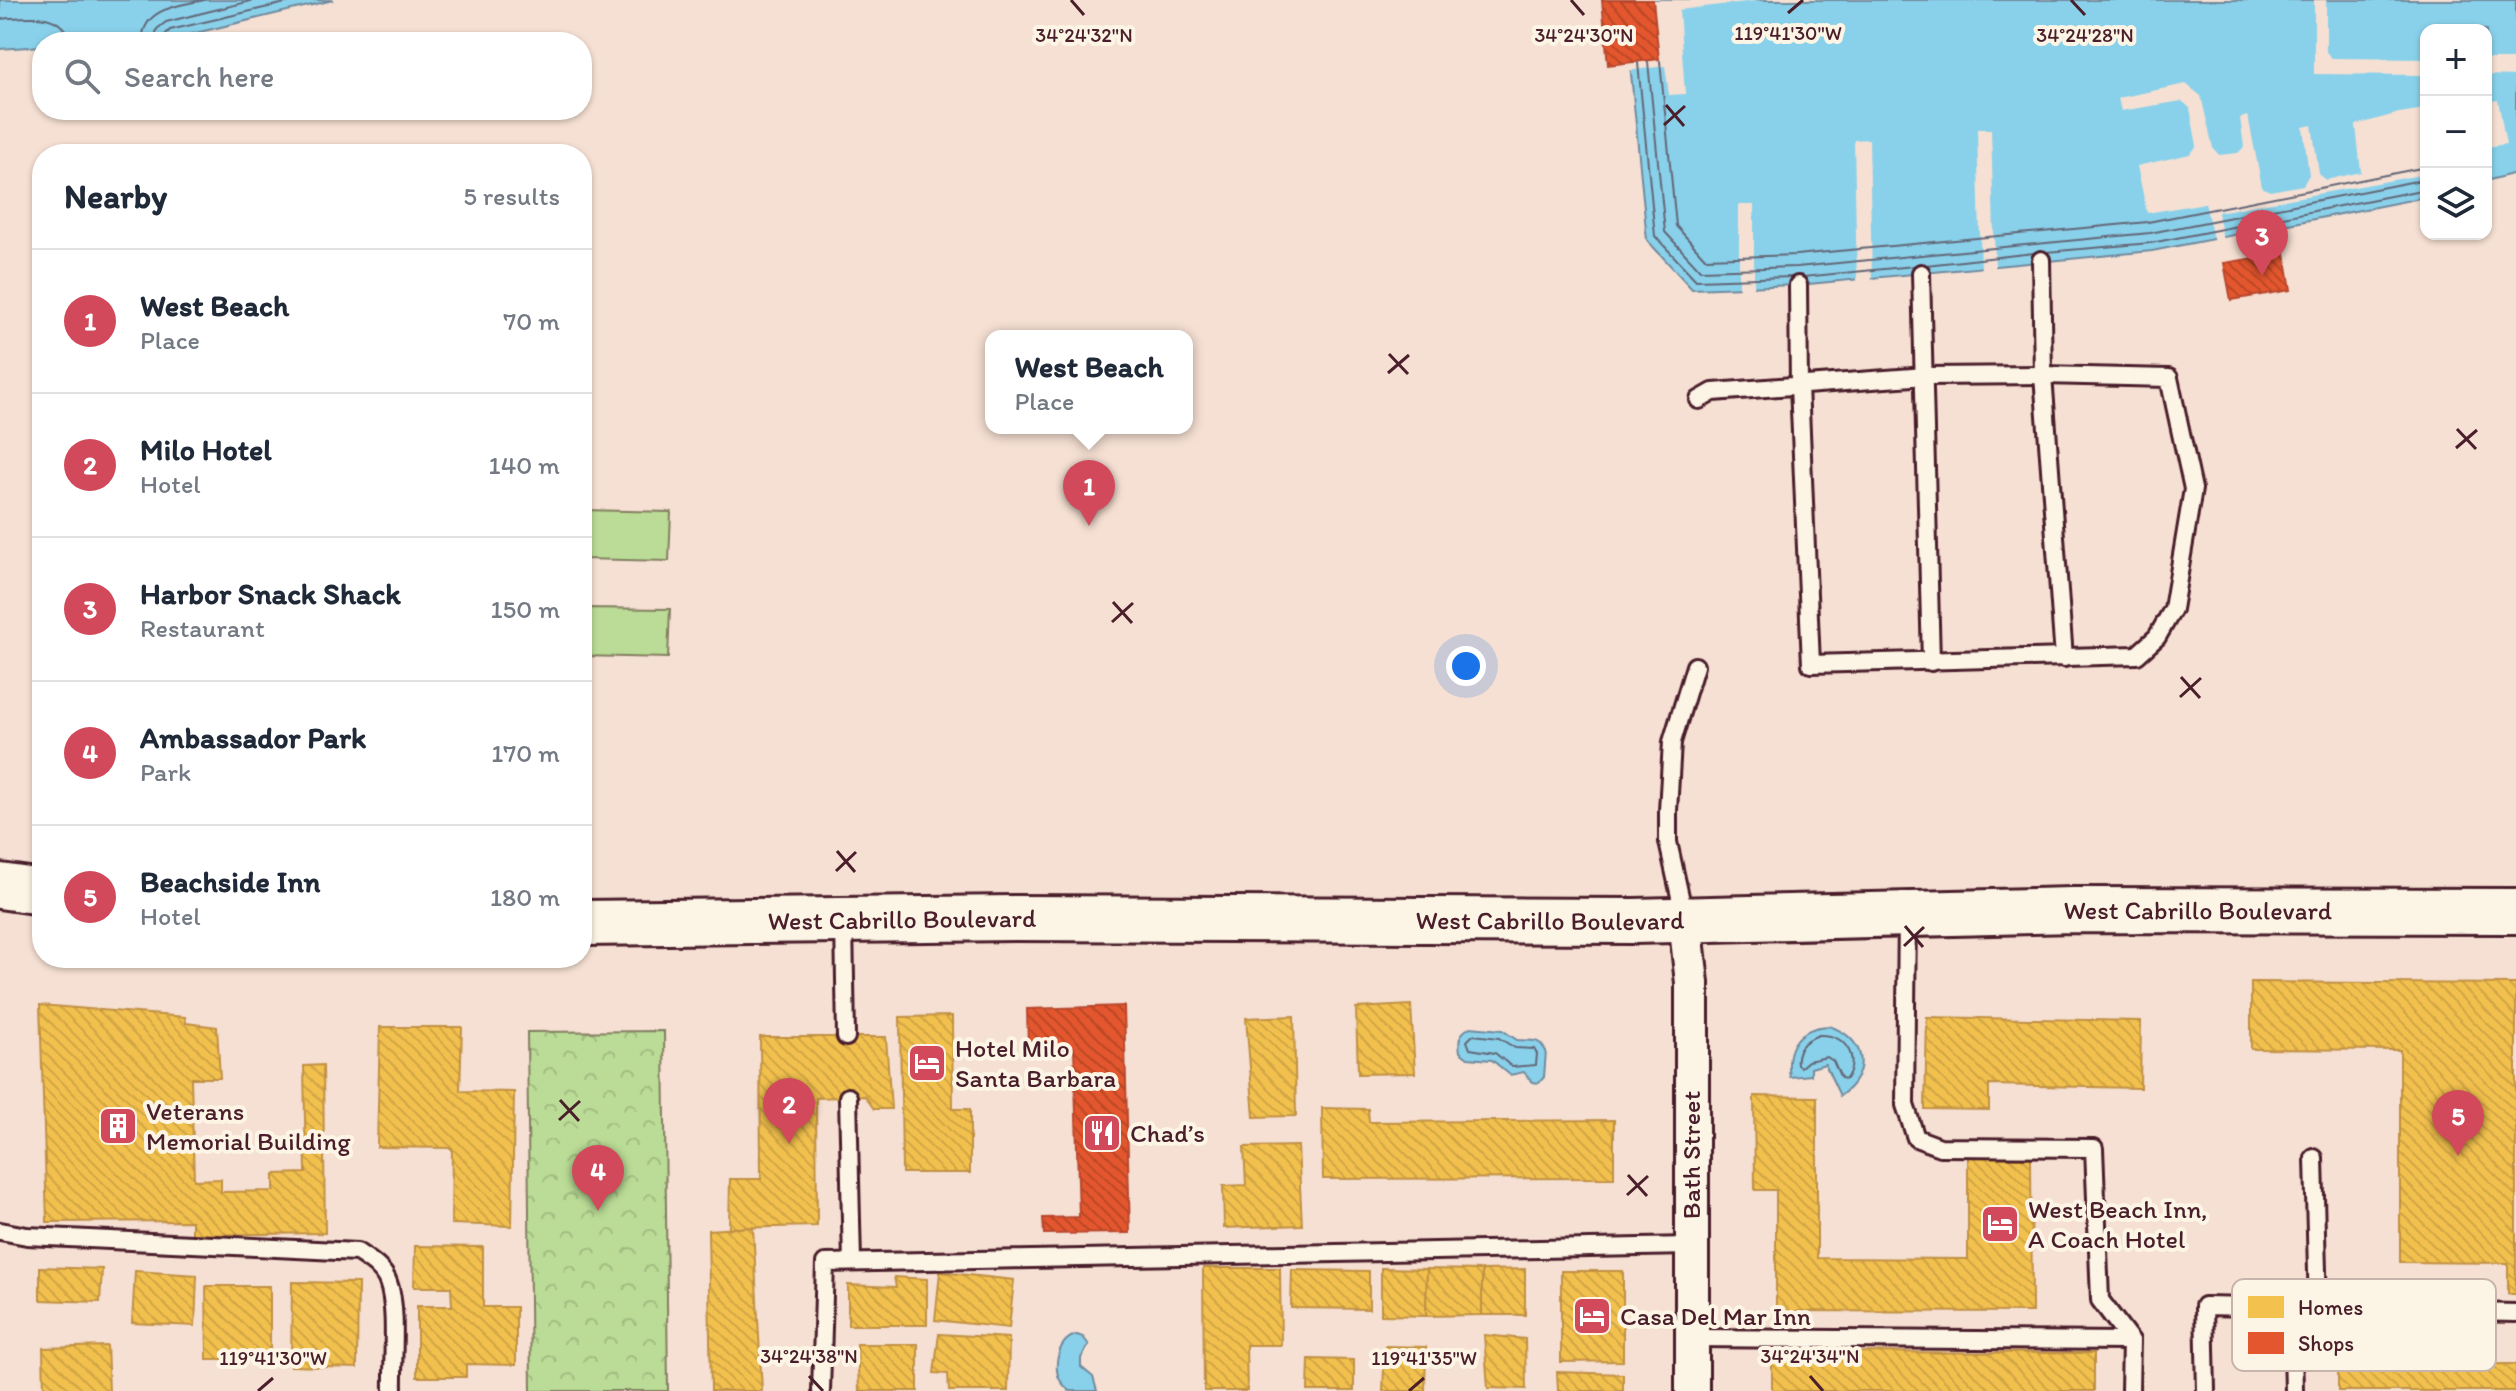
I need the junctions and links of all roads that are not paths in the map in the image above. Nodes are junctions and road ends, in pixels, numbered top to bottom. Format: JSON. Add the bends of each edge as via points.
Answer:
{"nodes":[{"id":1,"x":2041,"y":260,"type":"dead end"},
{"id":2,"x":1921,"y":273,"type":"dead end"},
{"id":3,"x":1798,"y":285,"type":"dead end"},
{"id":4,"x":2043,"y":375,"type":"junction"},
{"id":5,"x":1926,"y":376,"type":"junction"},
{"id":6,"x":1799,"y":386,"type":"junction"},
{"id":7,"x":1699,"y":400,"type":"dead end"},
{"id":8,"x":2064,"y":658,"type":"junction"},
{"id":9,"x":1931,"y":662,"type":"junction"},
{"id":10,"x":1695,"y":666,"type":"dead end"},
{"id":11,"x":0,"y":886,"type":"edge"},
{"id":12,"x":32,"y":891,"type":"edge"},
{"id":13,"x":2516,"y":911,"type":"edge"},
{"id":14,"x":1907,"y":913,"type":"junction"},
{"id":15,"x":1685,"y":920,"type":"junction"},
{"id":16,"x":844,"y":921,"type":"junction"},
{"id":17,"x":592,"y":923,"type":"edge"},
{"id":18,"x":846,"y":1037,"type":"dead end"},
{"id":19,"x":848,"y":1097,"type":"dead end"},
{"id":20,"x":2314,"y":1158,"type":"dead end"},
{"id":21,"x":0,"y":1231,"type":"edge"},
{"id":22,"x":1690,"y":1246,"type":"junction"},
{"id":23,"x":852,"y":1262,"type":"junction"},
{"id":24,"x":2317,"y":1279,"type":"edge"},
{"id":25,"x":2232,"y":1307,"type":"edge"},
{"id":26,"x":2496,"y":1313,"type":"edge"},
{"id":27,"x":2516,"y":1313,"type":"edge"},
{"id":28,"x":1692,"y":1338,"type":"junction"},
{"id":29,"x":2131,"y":1341,"type":"junction"},
{"id":30,"x":2294,"y":1371,"type":"edge"},
{"id":31,"x":393,"y":1391,"type":"edge"},
{"id":32,"x":821,"y":1391,"type":"edge"},
{"id":33,"x":1692,"y":1391,"type":"edge"},
{"id":34,"x":2130,"y":1391,"type":"edge"},
{"id":35,"x":2206,"y":1391,"type":"edge"},
{"id":36,"x":2294,"y":1391,"type":"edge"}],
"edges":[{"from":1,"to":4,"type":"lane"},
{"from":2,"to":5,"type":"lane"},
{"from":3,"to":6,"type":"lane"},
{"from":4,"to":5,"type":"lane"},
{"from":4,"to":8,"type":"lane"},
{"from":4,"to":8,"type":"lane","via":[[2169,378],[2193,489],[2173,609],[2157,637],[2137,655]]},
{"from":5,"to":6,"type":"lane"},
{"from":5,"to":9,"type":"lane"},
{"from":6,"to":7,"type":"lane","via":[[1713,392]]},
{"from":6,"to":9,"type":"lane","via":[[1811,664]]},
{"from":8,"to":9,"type":"lane"},
{"from":10,"to":15,"type":"lane","via":[[1672,742],[1668,811],[1668,842]]},
{"from":11,"to":12,"type":"main road"},
{"from":13,"to":14,"type":"main road","name":"West Cabrillo Boulevard"},
{"from":14,"to":15,"type":"main road","name":"West Cabrillo Boulevard"},
{"from":14,"to":29,"type":"lane","via":[[1905,1105],[1916,1138],[1940,1147],[2094,1148],[2100,1300]]},
{"from":15,"to":16,"type":"main road","name":"West Cabrillo Boulevard"},
{"from":15,"to":22,"type":"street","name":"Bath Street","via":[[1692,983]]},
{"from":16,"to":17,"type":"main road","name":"West Cabrillo Boulevard"},
{"from":16,"to":18,"type":"lane"},
{"from":19,"to":23,"type":"lane"},
{"from":20,"to":24,"type":"lane"},
{"from":21,"to":31,"type":"lane","via":[[357,1252],[388,1280]]},
{"from":22,"to":23,"type":"lane"},
{"from":22,"to":28,"type":"street","name":"Bath Street"},
{"from":23,"to":32,"type":"lane","via":[[825,1263]]},
{"from":25,"to":35,"type":"lane","via":[[2204,1306]]},
{"from":26,"to":27,"type":"lane"},
{"from":28,"to":29,"type":"lane"},
{"from":28,"to":33,"type":"street","name":"Bath Street"},
{"from":29,"to":34,"type":"lane"},
{"from":30,"to":36,"type":"lane"}]}
